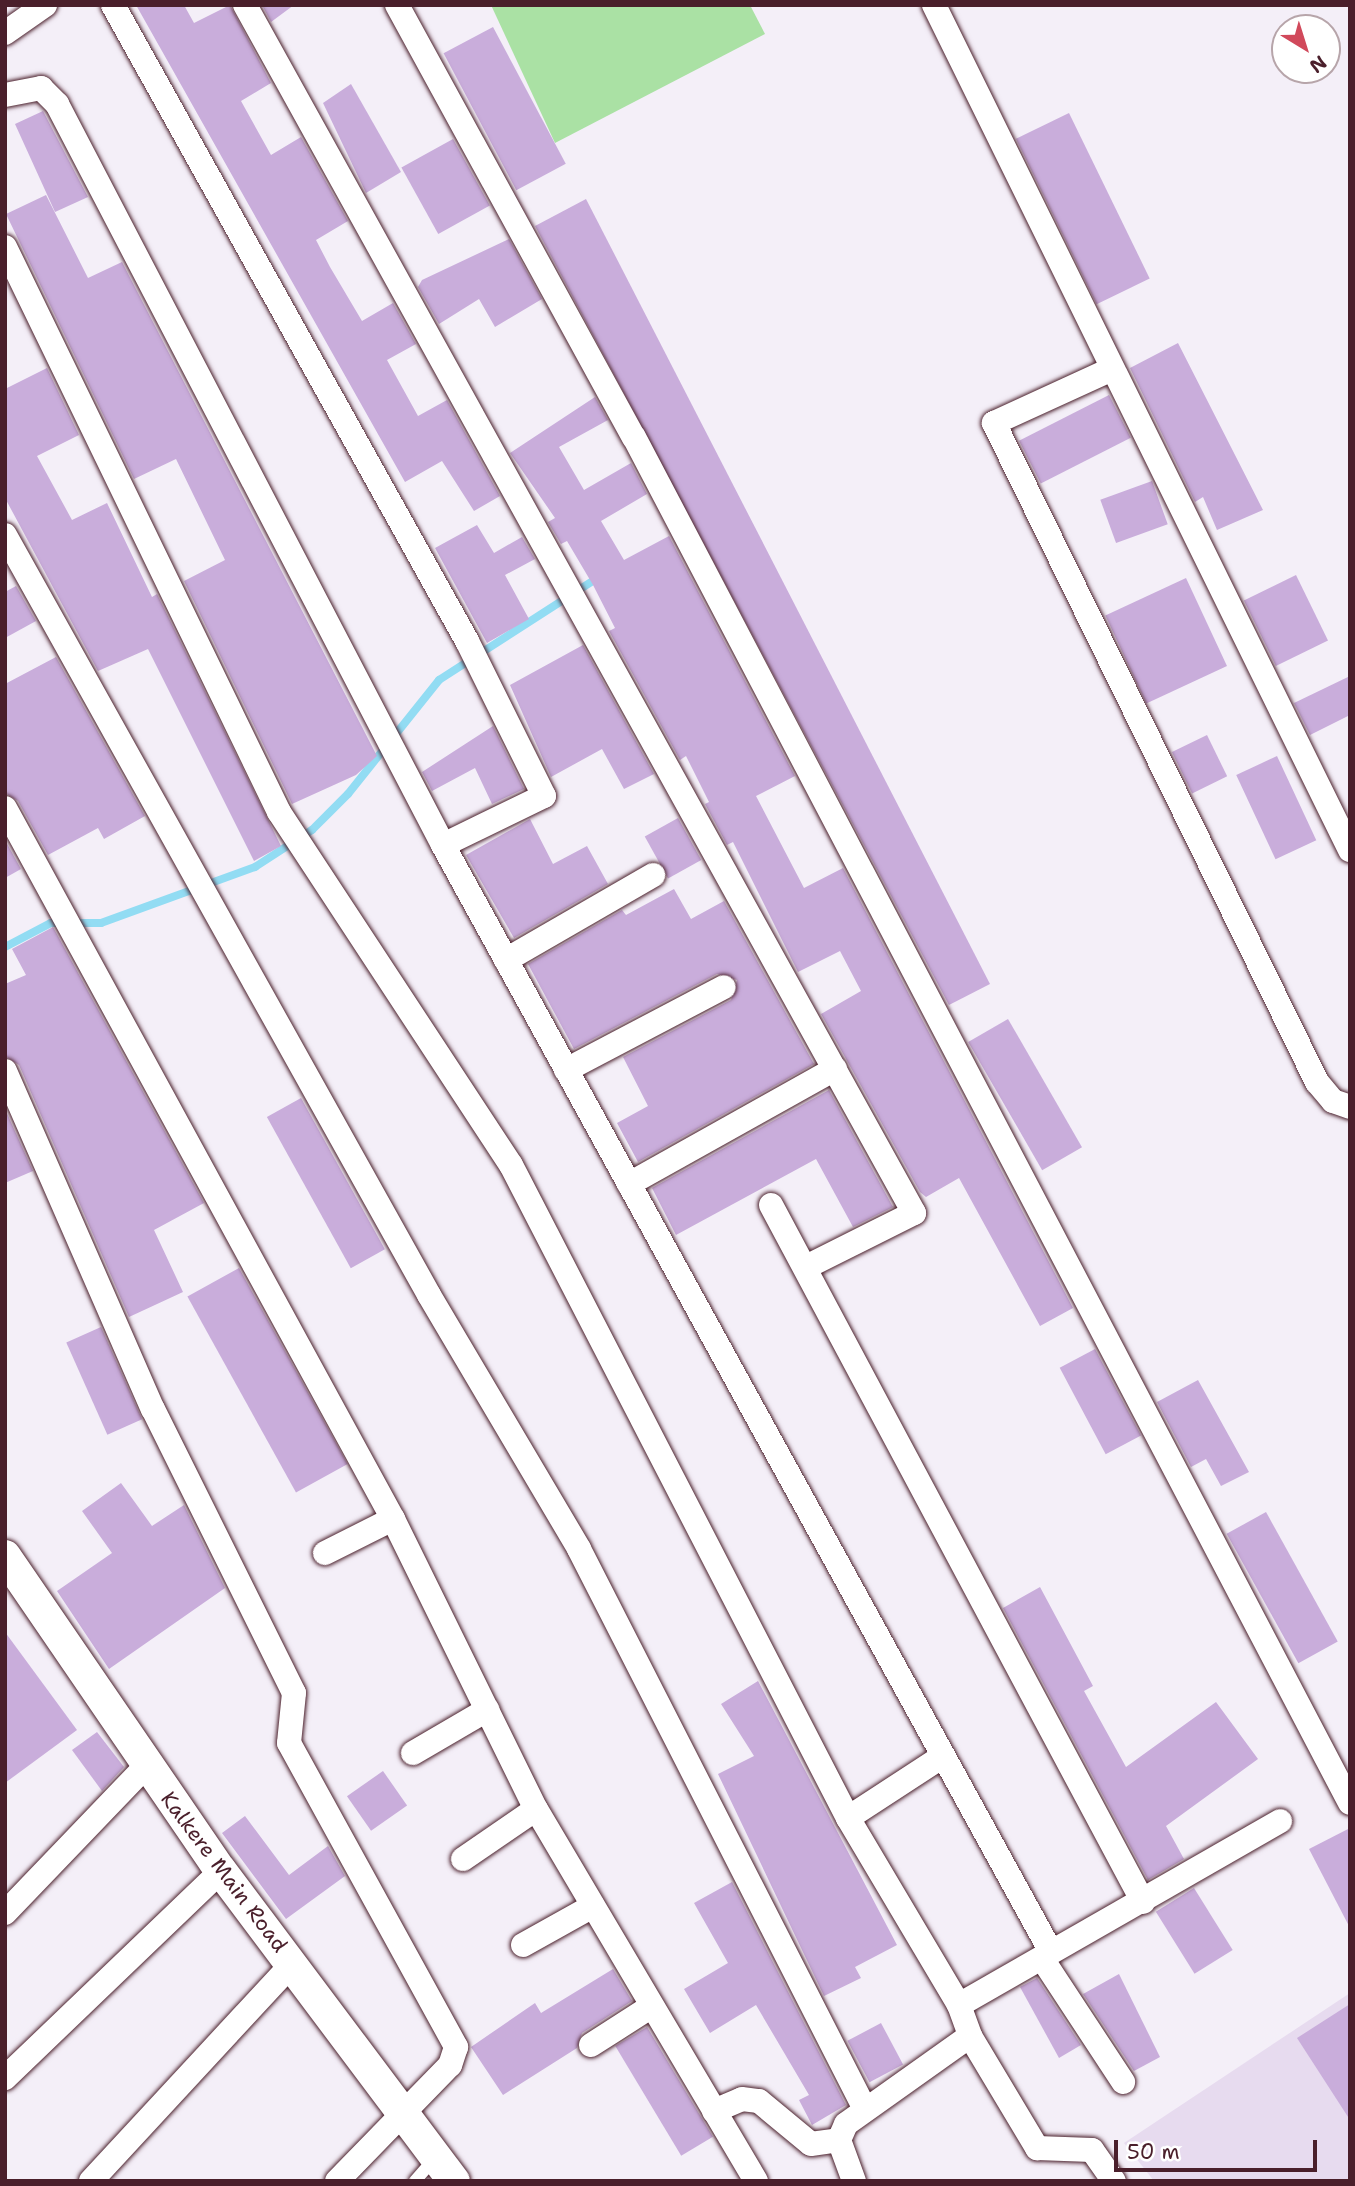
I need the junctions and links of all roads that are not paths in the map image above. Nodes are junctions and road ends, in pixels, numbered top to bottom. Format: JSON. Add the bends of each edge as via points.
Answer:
{"nodes":[{"id":1,"x":45,"y":5,"type":"edge"},
{"id":2,"x":113,"y":5,"type":"edge"},
{"id":3,"x":245,"y":5,"type":"edge"},
{"id":4,"x":397,"y":5,"type":"edge"},
{"id":5,"x":934,"y":5,"type":"edge"},
{"id":6,"x":5,"y":33,"type":"edge"},
{"id":7,"x":5,"y":95,"type":"edge"},
{"id":8,"x":5,"y":247,"type":"edge"},
{"id":9,"x":1112,"y":369,"type":"junction"},
{"id":10,"x":5,"y":536,"type":"edge"},
{"id":11,"x":5,"y":808,"type":"edge"},
{"id":12,"x":443,"y":845,"type":"junction"},
{"id":13,"x":1350,"y":850,"type":"edge"},
{"id":14,"x":653,"y":876,"type":"dead end"},
{"id":15,"x":506,"y":960,"type":"junction"},
{"id":16,"x":724,"y":987,"type":"dead end"},
{"id":17,"x":835,"y":1069,"type":"junction"},
{"id":18,"x":566,"y":1070,"type":"junction"},
{"id":19,"x":5,"y":1071,"type":"edge"},
{"id":20,"x":1350,"y":1107,"type":"edge"},
{"id":21,"x":629,"y":1184,"type":"junction"},
{"id":22,"x":771,"y":1205,"type":"dead end"},
{"id":23,"x":808,"y":1266,"type":"junction"},
{"id":24,"x":393,"y":1519,"type":"junction"},
{"id":25,"x":325,"y":1553,"type":"dead end"},
{"id":26,"x":5,"y":1556,"type":"edge"},
{"id":27,"x":487,"y":1710,"type":"junction"},
{"id":28,"x":413,"y":1753,"type":"dead end"},
{"id":29,"x":943,"y":1756,"type":"junction"},
{"id":30,"x":146,"y":1766,"type":"junction"},
{"id":31,"x":1350,"y":1802,"type":"edge"},
{"id":32,"x":536,"y":1808,"type":"junction"},
{"id":33,"x":848,"y":1818,"type":"junction"},
{"id":34,"x":1280,"y":1821,"type":"dead end"},
{"id":35,"x":463,"y":1860,"type":"dead end"},
{"id":36,"x":220,"y":1871,"type":"junction"},
{"id":37,"x":1143,"y":1902,"type":"junction"},
{"id":38,"x":593,"y":1906,"type":"junction"},
{"id":39,"x":5,"y":1913,"type":"edge"},
{"id":40,"x":523,"y":1945,"type":"dead end"},
{"id":41,"x":1047,"y":1955,"type":"junction"},
{"id":42,"x":292,"y":1964,"type":"junction"},
{"id":43,"x":959,"y":2005,"type":"junction"},
{"id":44,"x":652,"y":2006,"type":"junction"},
{"id":45,"x":970,"y":2036,"type":"junction"},
{"id":46,"x":591,"y":2045,"type":"dead end"},
{"id":47,"x":5,"y":2078,"type":"edge"},
{"id":48,"x":1123,"y":2082,"type":"dead end"},
{"id":49,"x":402,"y":2109,"type":"junction"},
{"id":50,"x":865,"y":2109,"type":"junction"},
{"id":51,"x":714,"y":2111,"type":"junction"},
{"id":52,"x":839,"y":2140,"type":"junction"},
{"id":53,"x":445,"y":2169,"type":"edge"},
{"id":54,"x":91,"y":2181,"type":"edge"},
{"id":55,"x":337,"y":2181,"type":"edge"},
{"id":56,"x":415,"y":2181,"type":"edge"},
{"id":57,"x":756,"y":2181,"type":"edge"},
{"id":58,"x":854,"y":2181,"type":"edge"},
{"id":59,"x":1114,"y":2181,"type":"edge"}],
"edges":[{"from":1,"to":6,"type":"street"},
{"from":2,"to":12,"type":"street","via":[[467,641],[544,796]]},
{"from":3,"to":17,"type":"street"},
{"from":4,"to":31,"type":"street","via":[[634,437]]},
{"from":5,"to":9,"type":"street"},
{"from":7,"to":12,"type":"street","via":[[41,88],[57,104]]},
{"from":8,"to":33,"type":"street","via":[[279,812],[511,1165]]},
{"from":9,"to":13,"type":"street"},
{"from":9,"to":20,"type":"street","via":[[994,423],[1317,1082],[1333,1101]]},
{"from":10,"to":50,"type":"street","via":[[429,1295],[579,1549]]},
{"from":11,"to":24,"type":"street"},
{"from":12,"to":15,"type":"street"},
{"from":14,"to":15,"type":"street"},
{"from":15,"to":18,"type":"street"},
{"from":16,"to":18,"type":"street"},
{"from":17,"to":21,"type":"street"},
{"from":17,"to":23,"type":"street","via":[[914,1213]]},
{"from":18,"to":21,"type":"street"},
{"from":19,"to":49,"type":"street","via":[[153,1409],[294,1693],[289,1743],[456,2047],[450,2065]]},
{"from":21,"to":29,"type":"street"},
{"from":22,"to":23,"type":"street"},
{"from":23,"to":37,"type":"street"},
{"from":24,"to":25,"type":"street"},
{"from":24,"to":27,"type":"street"},
{"from":26,"to":30,"type":"street","name":"Kalkere Main Road"},
{"from":27,"to":28,"type":"street"},
{"from":27,"to":32,"type":"street"},
{"from":29,"to":33,"type":"street"},
{"from":29,"to":41,"type":"street"},
{"from":30,"to":36,"type":"street","name":"Kalkere Main Road"},
{"from":30,"to":39,"type":"street"},
{"from":32,"to":35,"type":"street"},
{"from":32,"to":38,"type":"street"},
{"from":33,"to":43,"type":"street"},
{"from":34,"to":37,"type":"street"},
{"from":36,"to":42,"type":"street","name":"Kalkere Main Road"},
{"from":36,"to":47,"type":"street"},
{"from":37,"to":41,"type":"street"},
{"from":38,"to":40,"type":"street"},
{"from":38,"to":44,"type":"street"},
{"from":41,"to":43,"type":"street"},
{"from":41,"to":48,"type":"street"},
{"from":42,"to":49,"type":"street","name":"Kalkere Main Road"},
{"from":42,"to":54,"type":"street"},
{"from":43,"to":45,"type":"street"},
{"from":44,"to":46,"type":"street"},
{"from":44,"to":51,"type":"street"},
{"from":45,"to":50,"type":"street"},
{"from":45,"to":59,"type":"street","via":[[1037,2148],[1092,2150]]},
{"from":49,"to":53,"type":"street","name":"Kalkere Main Road"},
{"from":49,"to":55,"type":"street"},
{"from":50,"to":52,"type":"street"},
{"from":51,"to":52,"type":"street","via":[[742,2099],[760,2101],[811,2144]]},
{"from":51,"to":57,"type":"street"},
{"from":52,"to":58,"type":"street"},
{"from":53,"to":56,"type":"lane"}]}
